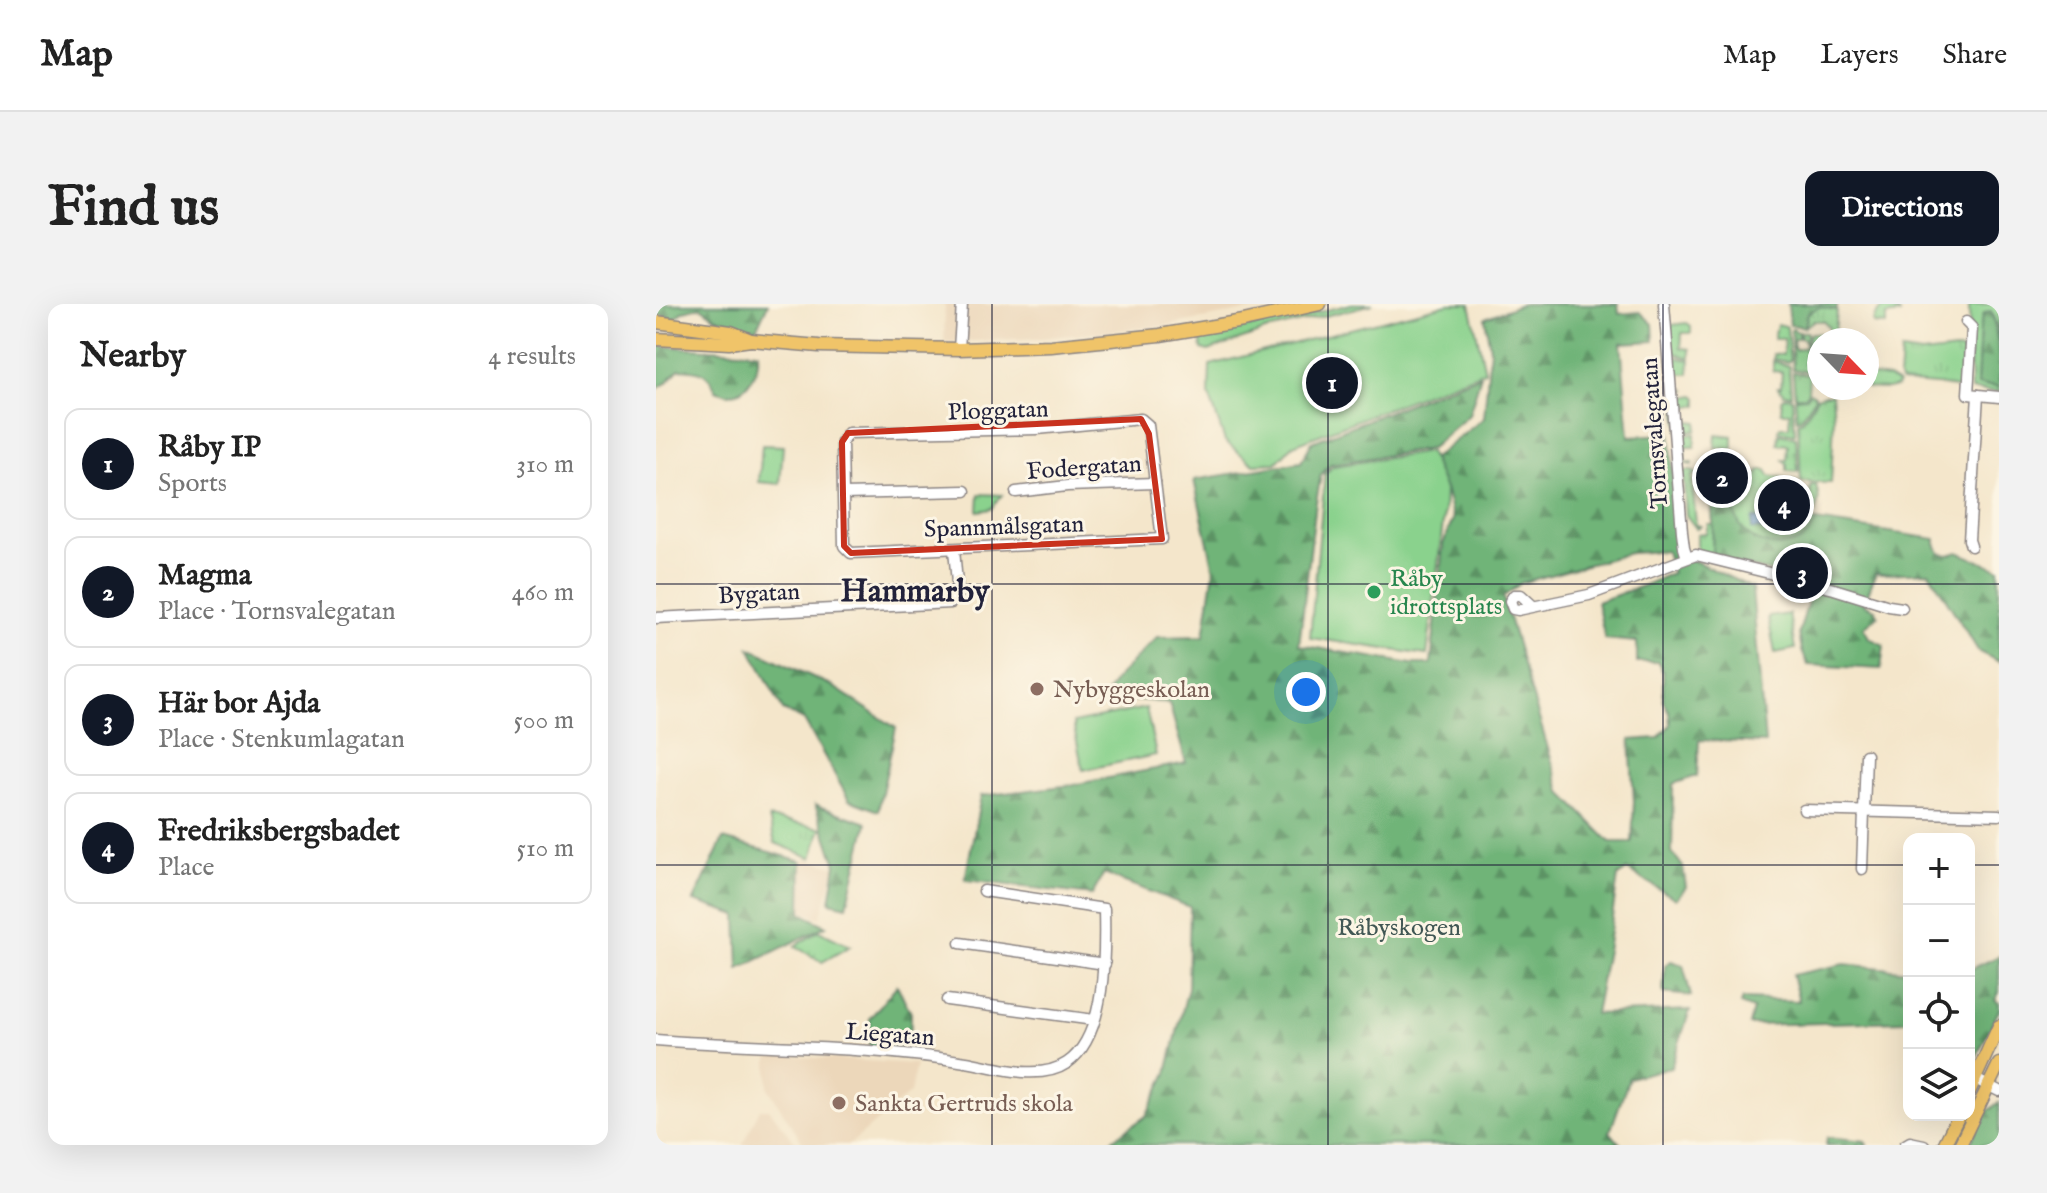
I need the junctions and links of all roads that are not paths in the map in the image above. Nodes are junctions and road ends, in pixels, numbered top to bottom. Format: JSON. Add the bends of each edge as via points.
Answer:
{"nodes":[{"id":1,"x":962,"y":304,"type":"edge"},
{"id":2,"x":1320,"y":304,"type":"edge"},
{"id":3,"x":1664,"y":304,"type":"edge"},
{"id":4,"x":656,"y":322,"type":"edge"},
{"id":5,"x":1966,"y":322,"type":"dead end"},
{"id":6,"x":656,"y":339,"type":"edge"},
{"id":7,"x":751,"y":340,"type":"junction"},
{"id":8,"x":959,"y":349,"type":"junction"},
{"id":9,"x":1978,"y":395,"type":"junction"},
{"id":10,"x":1999,"y":397,"type":"edge"},
{"id":11,"x":1155,"y":483,"type":"junction"},
{"id":12,"x":965,"y":491,"type":"dead end"},
{"id":13,"x":1016,"y":492,"type":"dead end"},
{"id":14,"x":844,"y":494,"type":"junction"},
{"id":15,"x":1971,"y":546,"type":"dead end"},
{"id":16,"x":954,"y":549,"type":"junction"},
{"id":17,"x":1687,"y":558,"type":"junction"},
{"id":18,"x":1533,"y":606,"type":"dead end"},
{"id":19,"x":1902,"y":608,"type":"dead end"},
{"id":20,"x":656,"y":618,"type":"edge"},
{"id":21,"x":1866,"y":755,"type":"dead end"},
{"id":22,"x":1804,"y":810,"type":"dead end"},
{"id":23,"x":1864,"y":813,"type":"junction"},
{"id":24,"x":1999,"y":815,"type":"edge"},
{"id":25,"x":1862,"y":869,"type":"dead end"},
{"id":26,"x":984,"y":891,"type":"dead end"},
{"id":27,"x":960,"y":943,"type":"dead end"},
{"id":28,"x":1105,"y":964,"type":"junction"},
{"id":29,"x":947,"y":1000,"type":"dead end"},
{"id":30,"x":1094,"y":1020,"type":"junction"},
{"id":31,"x":1999,"y":1026,"type":"edge"},
{"id":32,"x":656,"y":1040,"type":"edge"},
{"id":33,"x":1999,"y":1064,"type":"edge"},
{"id":34,"x":1975,"y":1079,"type":"joint"},
{"id":35,"x":1994,"y":1088,"type":"edge"},
{"id":36,"x":1956,"y":1121,"type":"edge"},
{"id":37,"x":1905,"y":1145,"type":"edge"},
{"id":38,"x":1924,"y":1145,"type":"edge"},
{"id":39,"x":1944,"y":1145,"type":"edge"},
{"id":40,"x":1960,"y":1145,"type":"edge"}],
"edges":[{"from":1,"to":8,"type":"street"},
{"from":2,"to":8,"type":"main road","via":[[1190,331],[1051,346]]},
{"from":3,"to":17,"type":"street","name":"Tornsvalegatan"},
{"from":4,"to":7,"type":"main road","via":[[731,332]]},
{"from":5,"to":9,"type":"street","via":[[1972,328],[1968,394]]},
{"from":6,"to":7,"type":"main road"},
{"from":7,"to":8,"type":"main road"},
{"from":9,"to":10,"type":"street"},
{"from":9,"to":15,"type":"street"},
{"from":11,"to":13,"type":"street","name":"Fodergatan"},
{"from":11,"to":14,"type":"street","name":"Ploggatan","via":[[1149,434],[1141,419],[1025,429],[850,432],[842,442]]},
{"from":11,"to":16,"type":"street","name":"Spannmålsgatan","via":[[1162,539]]},
{"from":12,"to":14,"type":"street"},
{"from":14,"to":16,"type":"street","name":"Spannmålsgatan","via":[[844,546],[851,553]]},
{"from":16,"to":20,"type":"street","name":"Bygatan","via":[[958,595],[951,603]]},
{"from":17,"to":18,"type":"street","via":[[1589,595]]},
{"from":17,"to":19,"type":"street","via":[[1696,555]]},
{"from":21,"to":23,"type":"street"},
{"from":22,"to":23,"type":"street"},
{"from":23,"to":24,"type":"street"},
{"from":23,"to":25,"type":"street"},
{"from":26,"to":28,"type":"street","name":"Liegatan","via":[[1104,909]]},
{"from":27,"to":28,"type":"street"},
{"from":28,"to":30,"type":"street","name":"Liegatan"},
{"from":29,"to":30,"type":"street","name":"Liegatan"},
{"from":30,"to":32,"type":"street","name":"Liegatan","via":[[1071,1060],[1048,1071],[917,1054]]},
{"from":31,"to":34,"type":"main road"},
{"from":33,"to":35,"type":"main road"},
{"from":34,"to":35,"type":"street"},
{"from":35,"to":40,"type":"main road"},
{"from":36,"to":39,"type":"main road"},
{"from":37,"to":38,"type":"street"}]}
